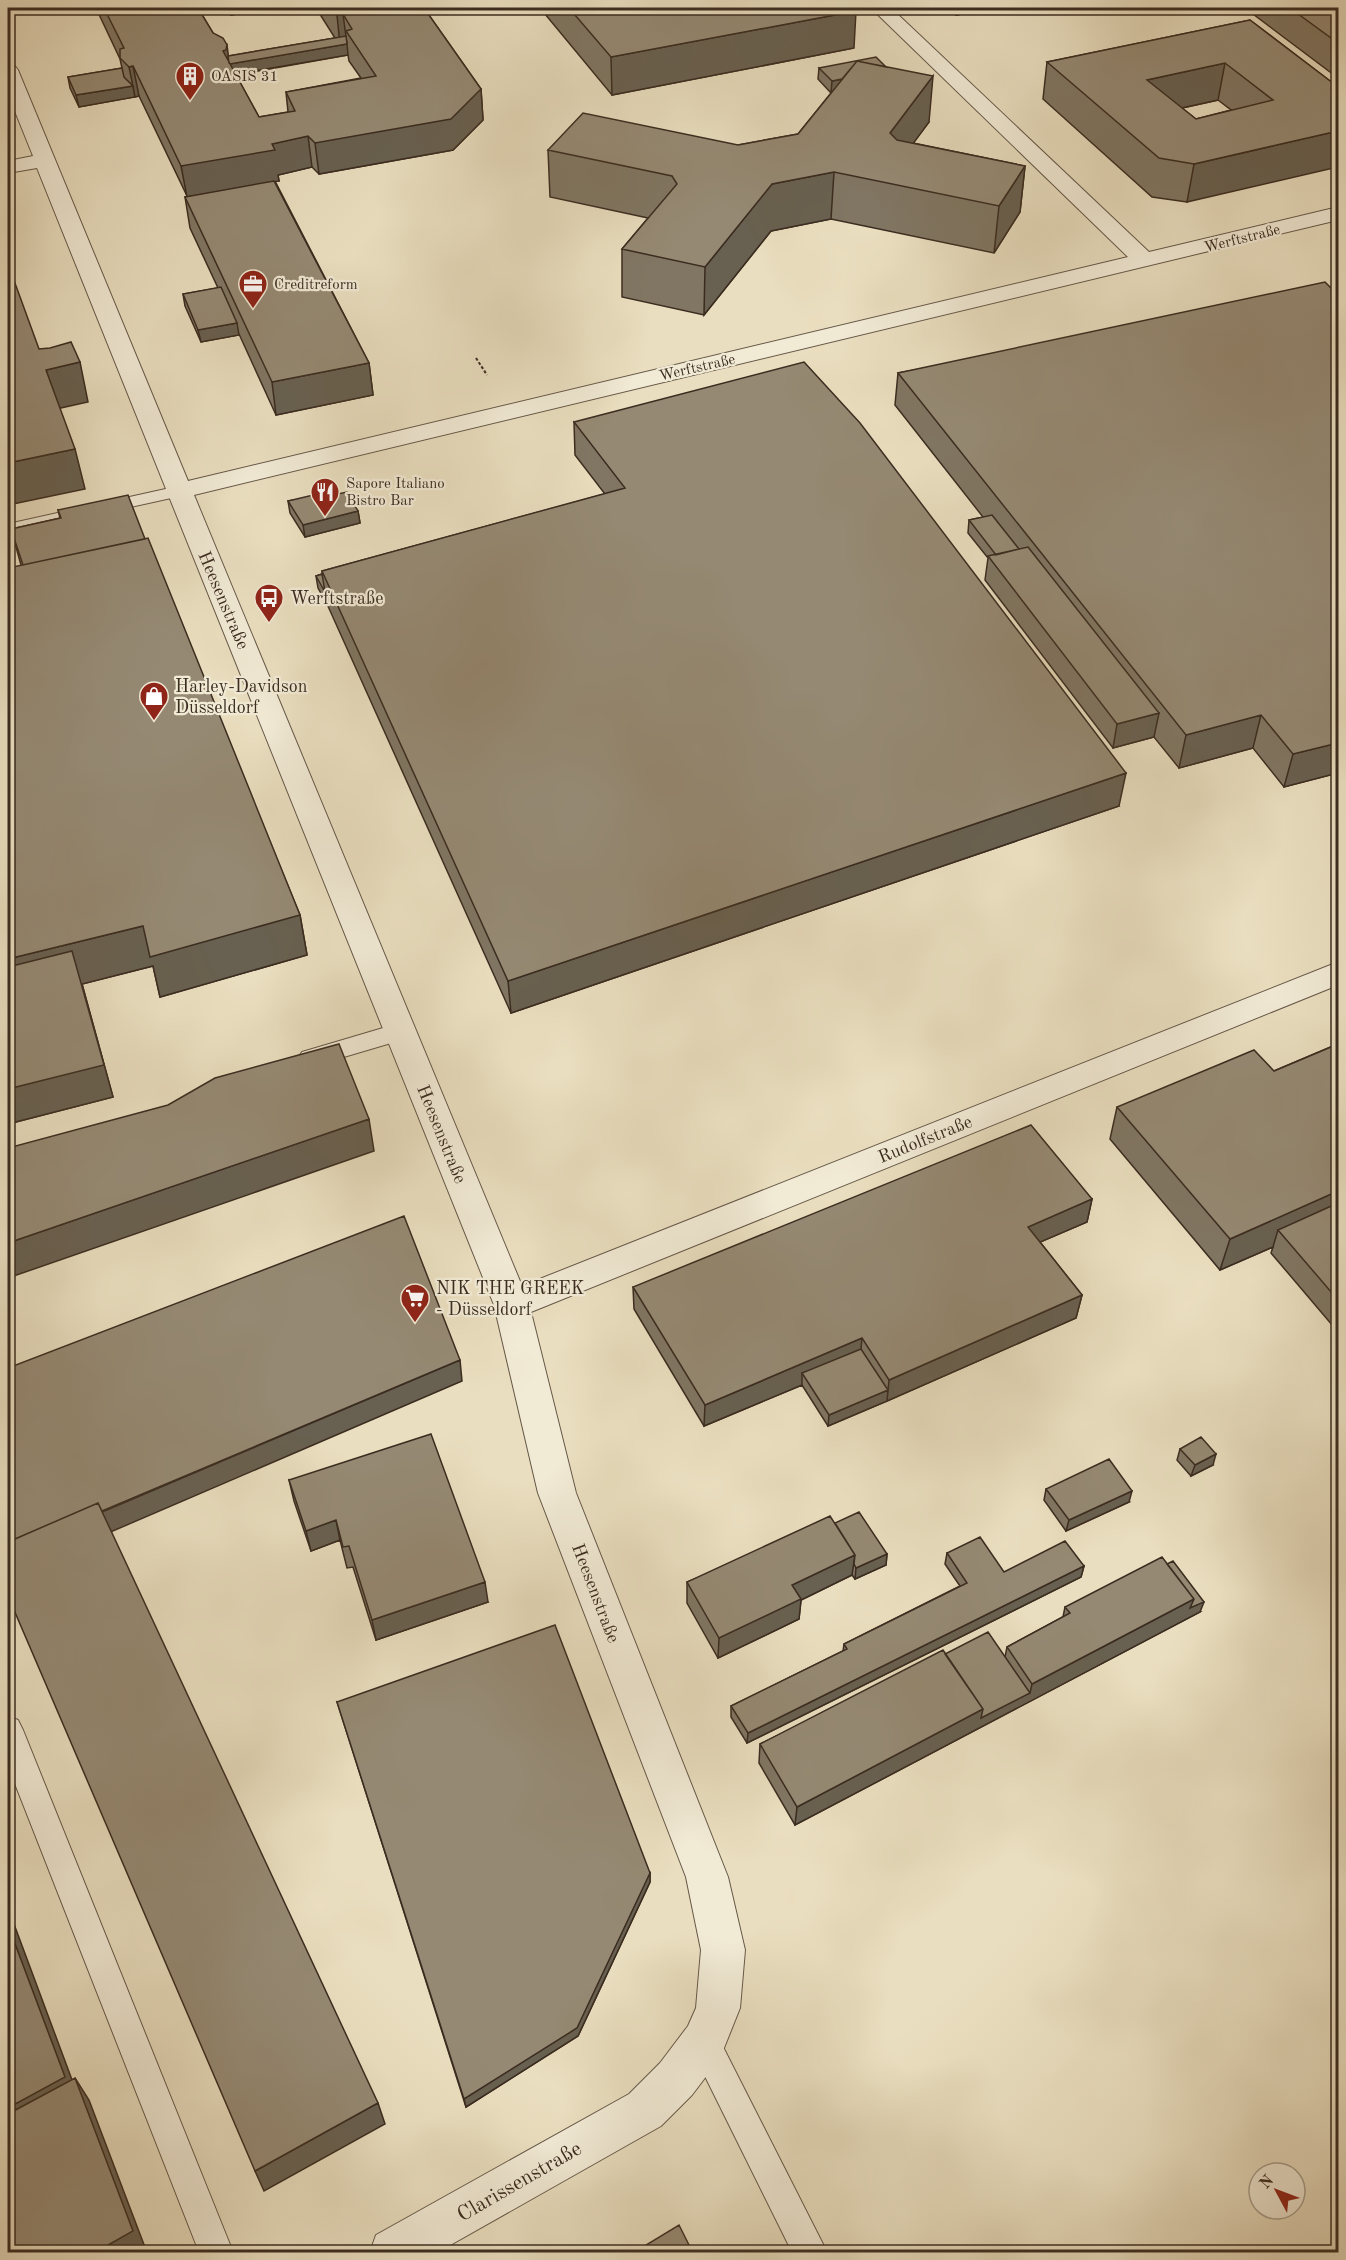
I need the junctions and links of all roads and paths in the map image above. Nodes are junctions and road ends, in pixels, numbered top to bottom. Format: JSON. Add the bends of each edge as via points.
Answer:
{"nodes":[{"id":1,"x":880,"y":8,"type":"edge"},
{"id":2,"x":8,"y":70,"type":"edge"},
{"id":3,"x":45,"y":160,"type":"junction"},
{"id":4,"x":8,"y":167,"type":"edge"},
{"id":5,"x":1338,"y":214,"type":"edge"},
{"id":6,"x":1145,"y":261,"type":"junction"},
{"id":7,"x":179,"y":491,"type":"junction"},
{"id":8,"x":8,"y":529,"type":"edge"},
{"id":9,"x":1338,"y":973,"type":"edge"},
{"id":10,"x":400,"y":1032,"type":"junction"},
{"id":11,"x":291,"y":1064,"type":"edge"},
{"id":12,"x":512,"y":1305,"type":"junction"},
{"id":13,"x":8,"y":1730,"type":"edge"},
{"id":14,"x":704,"y":2042,"type":"junction"},
{"id":15,"x":645,"y":2110,"type":"joint"},
{"id":16,"x":216,"y":2253,"type":"edge"},
{"id":17,"x":393,"y":2253,"type":"edge"},
{"id":18,"x":810,"y":2253,"type":"edge"}],
"edges":[{"from":1,"to":6,"type":"street"},
{"from":2,"to":3,"type":"street","name":"Heesenstraße"},
{"from":3,"to":4,"type":"street"},
{"from":3,"to":7,"type":"street","name":"Heesenstraße"},
{"from":5,"to":6,"type":"street","name":"Werftstraße"},
{"from":6,"to":7,"type":"street","name":"Werftstraße"},
{"from":7,"to":8,"type":"lane"},
{"from":7,"to":10,"type":"street","name":"Heesenstraße"},
{"from":9,"to":12,"type":"street","name":"Rudolfstraße"},
{"from":10,"to":11,"type":"lane"},
{"from":10,"to":12,"type":"street","name":"Heesenstraße"},
{"from":12,"to":14,"type":"street","name":"Heesenstraße","via":[[557,1493],[706,1877],[723,1950],[718,2008]]},
{"from":13,"to":16,"type":"lane"},
{"from":14,"to":15,"type":"street","name":"Heesenstraße","via":[[676,2079]]},
{"from":14,"to":18,"type":"lane"},
{"from":15,"to":17,"type":"street","name":"Clarissenstraße"}]}
